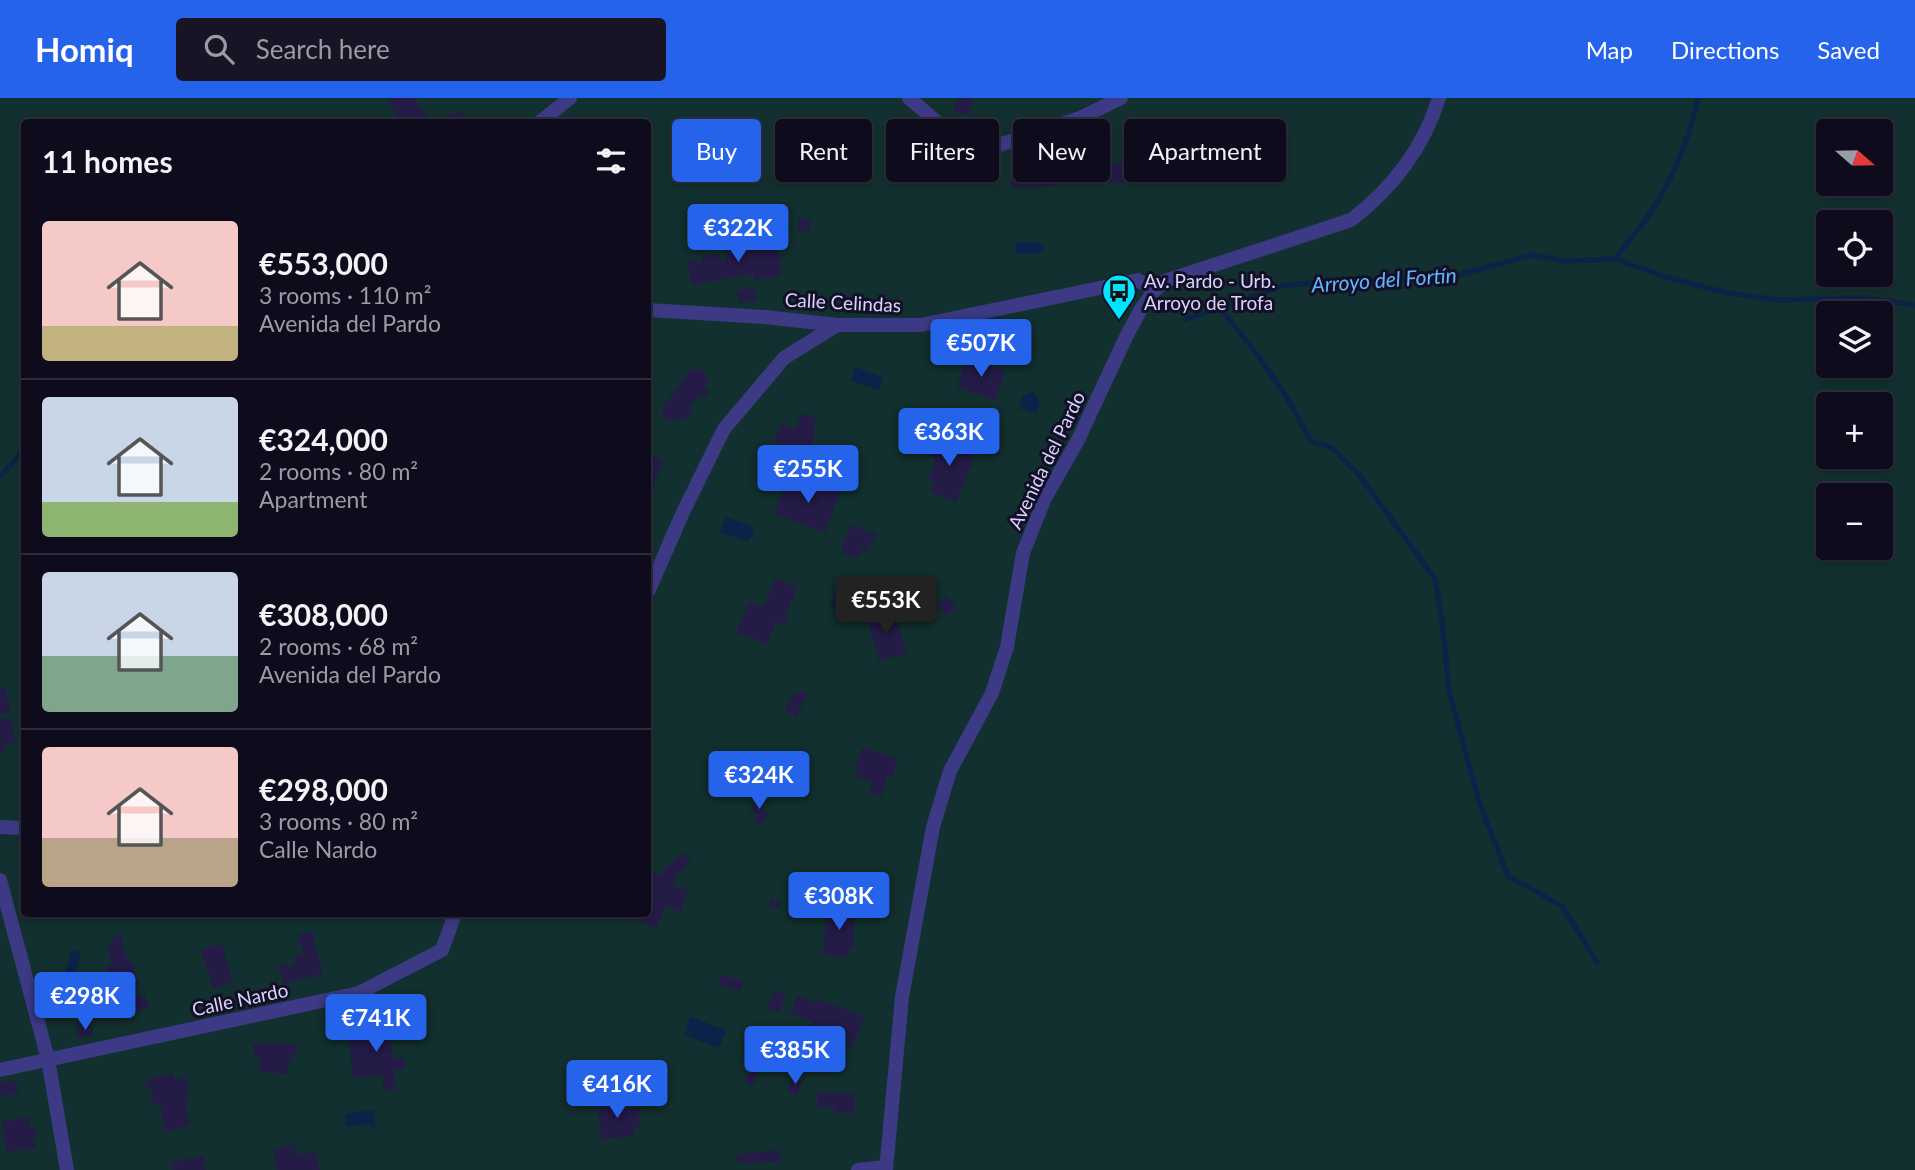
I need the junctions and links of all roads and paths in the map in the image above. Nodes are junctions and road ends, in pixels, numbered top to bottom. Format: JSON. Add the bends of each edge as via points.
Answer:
{"nodes":[{"id":1,"x":570,"y":98,"type":"edge"},
{"id":2,"x":909,"y":98,"type":"edge"},
{"id":3,"x":1121,"y":98,"type":"edge"},
{"id":4,"x":1439,"y":98,"type":"edge"},
{"id":5,"x":544,"y":119,"type":"edge"},
{"id":6,"x":1154,"y":291,"type":"junction"},
{"id":7,"x":651,"y":310,"type":"edge"},
{"id":8,"x":837,"y":325,"type":"junction"},
{"id":9,"x":651,"y":585,"type":"edge"},
{"id":10,"x":0,"y":827,"type":"edge"},
{"id":11,"x":21,"y":828,"type":"edge"},
{"id":12,"x":0,"y":880,"type":"edge"},
{"id":13,"x":453,"y":917,"type":"edge"},
{"id":14,"x":48,"y":1059,"type":"junction"},
{"id":15,"x":0,"y":1070,"type":"edge"},
{"id":16,"x":886,"y":1168,"type":"edge"},
{"id":17,"x":67,"y":1170,"type":"edge"},
{"id":18,"x":858,"y":1170,"type":"edge"}],
"edges":[{"from":1,"to":5,"type":"street"},
{"from":2,"to":3,"type":"street","via":[[945,129],[990,148],[1080,118]]},
{"from":4,"to":6,"type":"street","name":"Avenida del Pardo","via":[[1426,130],[1391,186],[1351,220],[1180,275]]},
{"from":6,"to":8,"type":"street","name":"Calle Celindas","via":[[1138,280],[921,325]]},
{"from":6,"to":16,"type":"street","name":"Avenida del Pardo","via":[[1045,498],[1023,553],[1007,647],[992,693],[950,771],[936,815],[902,997]]},
{"from":7,"to":8,"type":"street","name":"Calle Celindas"},
{"from":8,"to":9,"type":"street","via":[[784,358],[724,429]]},
{"from":10,"to":11,"type":"street"},
{"from":12,"to":14,"type":"street"},
{"from":13,"to":14,"type":"street","name":"Calle Nardo","via":[[442,950],[359,993]]},
{"from":14,"to":15,"type":"street","name":"Calle Nardo"},
{"from":14,"to":17,"type":"street"},
{"from":16,"to":18,"type":"street"}]}
